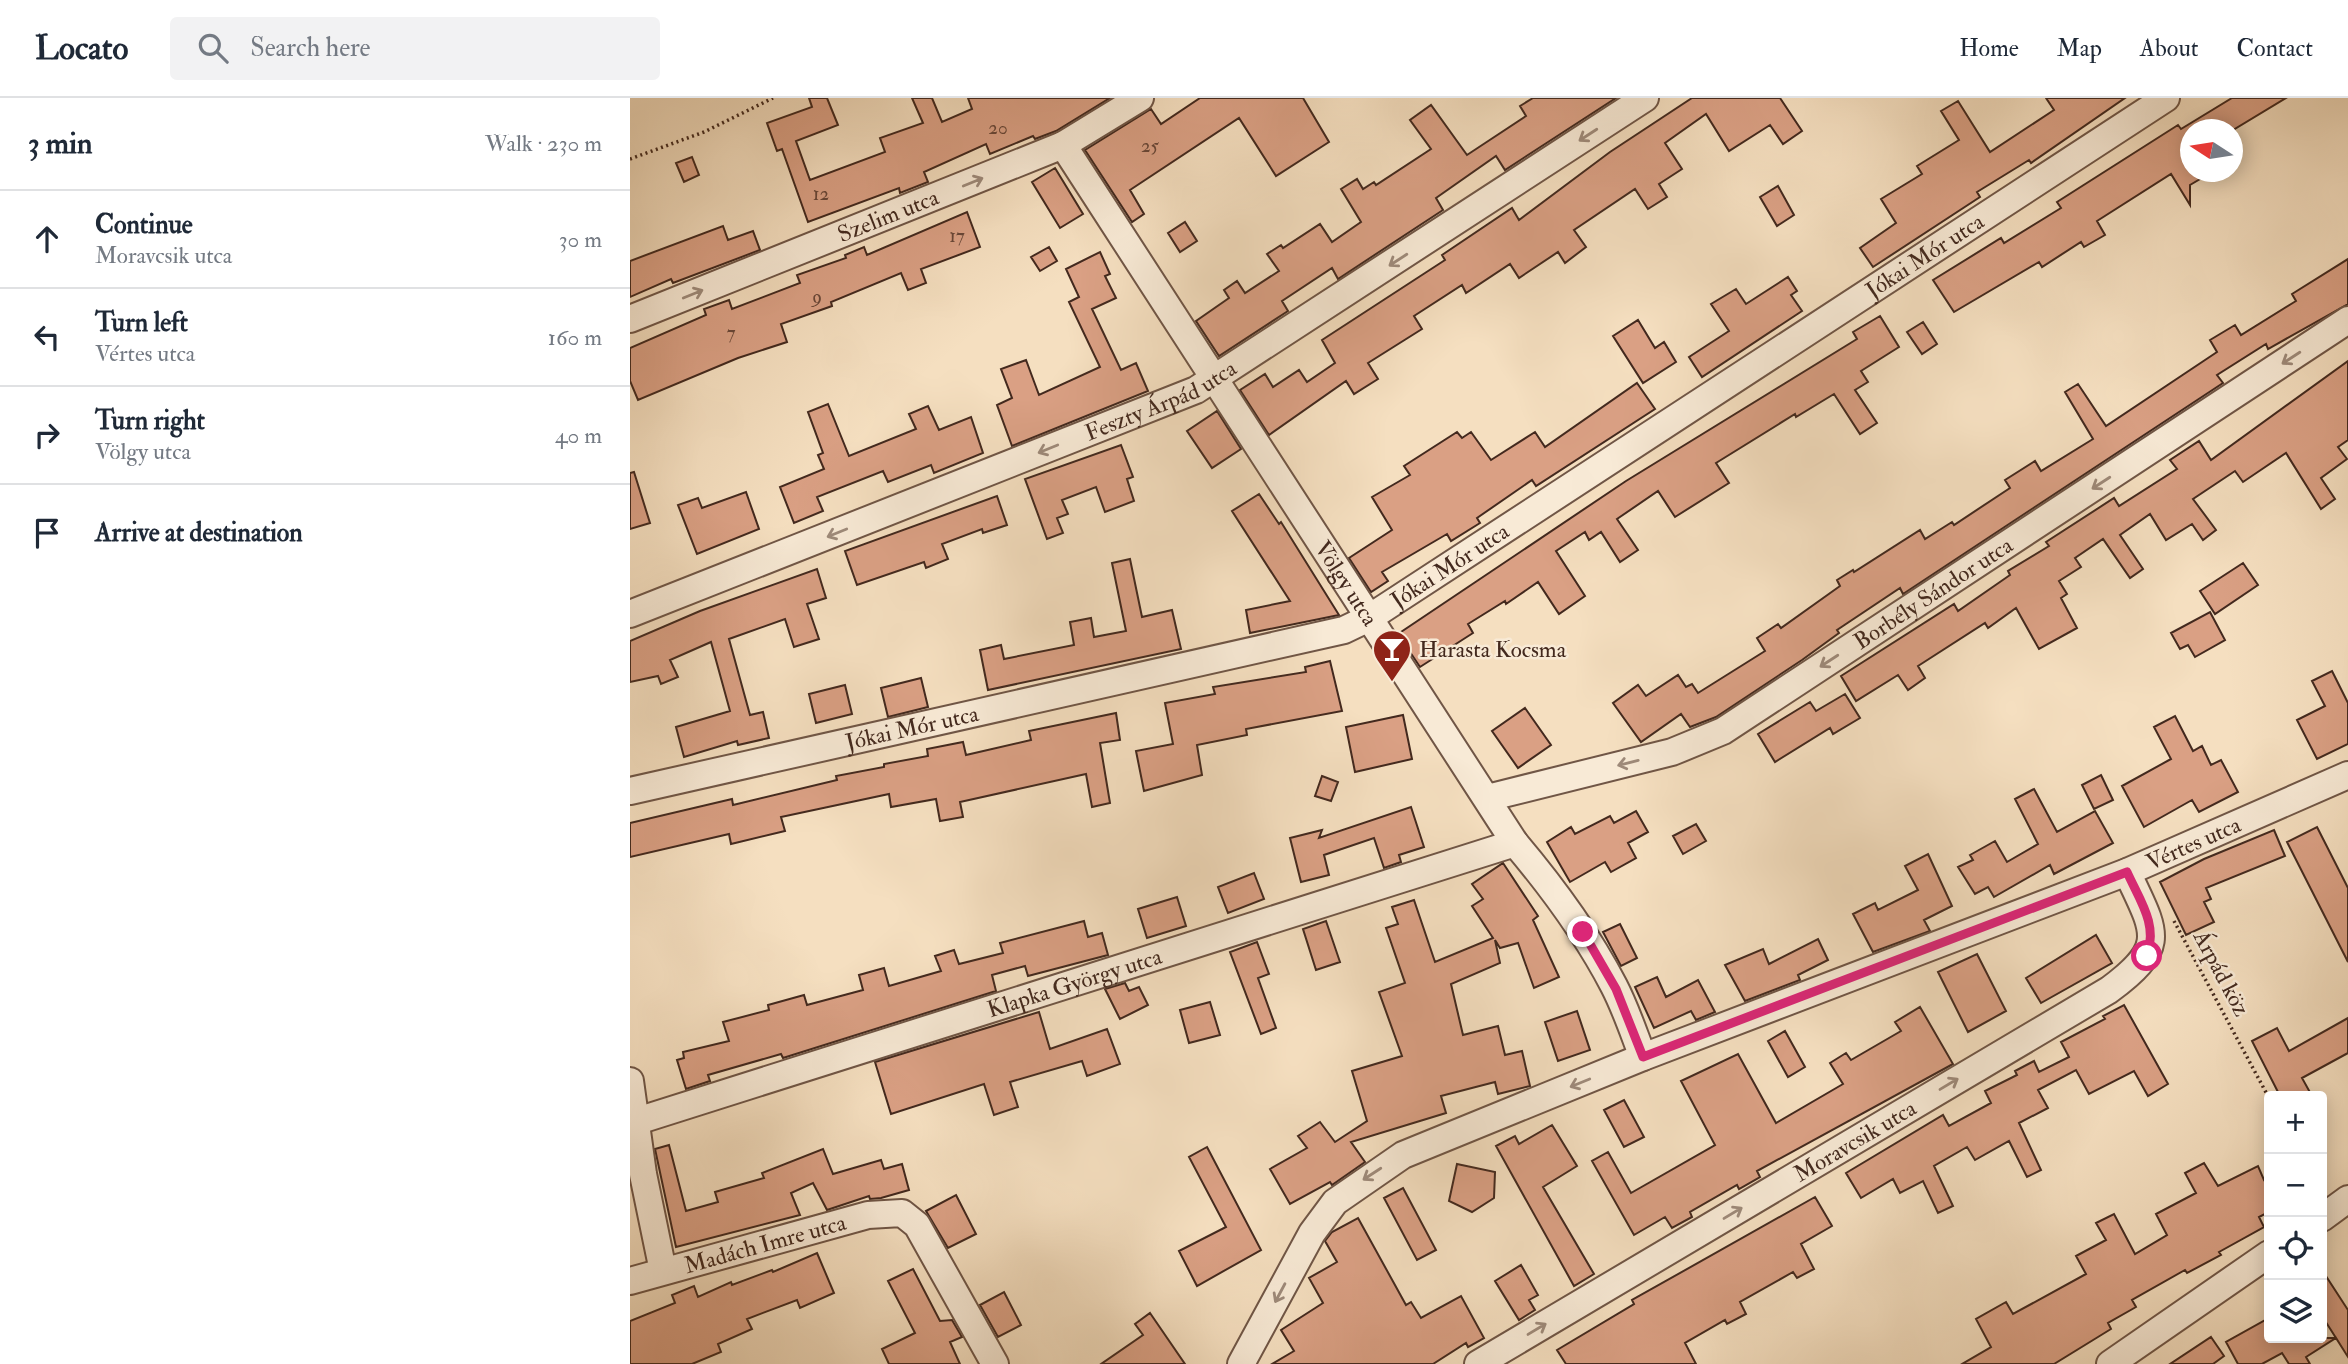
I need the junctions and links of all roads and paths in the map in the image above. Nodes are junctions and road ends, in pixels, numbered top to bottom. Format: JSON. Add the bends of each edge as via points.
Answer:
{"nodes":[{"id":1,"x":772,"y":98,"type":"edge"},
{"id":2,"x":1140,"y":98,"type":"edge"},
{"id":3,"x":1645,"y":98,"type":"edge"},
{"id":4,"x":2165,"y":98,"type":"edge"},
{"id":5,"x":1063,"y":145,"type":"junction"},
{"id":6,"x":630,"y":159,"type":"edge"},
{"id":7,"x":630,"y":319,"type":"edge"},
{"id":8,"x":2348,"y":320,"type":"edge"},
{"id":9,"x":1214,"y":381,"type":"junction"},
{"id":10,"x":630,"y":614,"type":"edge"},
{"id":11,"x":1369,"y":618,"type":"junction"},
{"id":12,"x":2348,"y":775,"type":"edge"},
{"id":13,"x":630,"y":791,"type":"edge"},
{"id":14,"x":1487,"y":798,"type":"junction"},
{"id":15,"x":1515,"y":843,"type":"junction"},
{"id":16,"x":2127,"y":872,"type":"junction"},
{"id":17,"x":2170,"y":914,"type":"dead end"},
{"id":18,"x":1643,"y":1057,"type":"junction"},
{"id":19,"x":630,"y":1081,"type":"edge"},
{"id":20,"x":2265,"y":1091,"type":"edge"},
{"id":21,"x":634,"y":1122,"type":"junction"},
{"id":22,"x":637,"y":1175,"type":"edge"},
{"id":23,"x":2348,"y":1199,"type":"edge"},
{"id":24,"x":2327,"y":1214,"type":"edge"},
{"id":25,"x":2264,"y":1257,"type":"edge"},
{"id":26,"x":663,"y":1271,"type":"junction"},
{"id":27,"x":630,"y":1281,"type":"edge"},
{"id":28,"x":995,"y":1364,"type":"edge"},
{"id":29,"x":1241,"y":1364,"type":"edge"},
{"id":30,"x":1478,"y":1364,"type":"edge"},
{"id":31,"x":2110,"y":1364,"type":"edge"}],
"edges":[{"from":1,"to":6,"type":"path","via":[[704,132]]},
{"from":2,"to":5,"type":"street","name":"Szelim utca"},
{"from":3,"to":9,"type":"street","name":"Feszty Árpád utca","one_way":true},
{"from":4,"to":11,"type":"street","name":"Jókai Mór utca"},
{"from":7,"to":5,"type":"street","name":"Szelim utca","one_way":true},
{"from":5,"to":9,"type":"street","name":"Völgy utca"},
{"from":8,"to":14,"type":"street","name":"Borbély Sándor utca","one_way":true,"via":[[1723,731],[1672,752]]},
{"from":9,"to":10,"type":"street","name":"Feszty Árpád utca","one_way":true},
{"from":9,"to":11,"type":"street","name":"Völgy utca"},
{"from":11,"to":13,"type":"street","name":"Jókai Mór utca","via":[[1311,639]]},
{"from":11,"to":14,"type":"street","name":"Völgy utca"},
{"from":12,"to":16,"type":"street","name":"Vértes utca"},
{"from":14,"to":15,"type":"street","name":"Völgy utca"},
{"from":15,"to":18,"type":"street","name":"Völgy utca","via":[[1583,932],[1616,989]]},
{"from":15,"to":21,"type":"street","name":"Klapka György utca"},
{"from":16,"to":18,"type":"street","name":"Vértes utca"},
{"from":30,"to":16,"type":"street","name":"Moravcsik utca","one_way":true,"via":[[2133,972],[2147,956],[2152,940],[2150,921]]},
{"from":17,"to":20,"type":"path","name":"Árpád köz"},
{"from":18,"to":29,"type":"street","name":"Vértes utca","one_way":true,"via":[[1403,1155],[1367,1177],[1335,1202],[1312,1233]]},
{"from":19,"to":21,"type":"street"},
{"from":21,"to":22,"type":"street"},
{"from":22,"to":26,"type":"street"},
{"from":23,"to":24,"type":"street"},
{"from":25,"to":31,"type":"street"},
{"from":26,"to":27,"type":"street","name":"Madách Imre utca"},
{"from":26,"to":28,"type":"street","name":"Madách Imre utca","via":[[869,1215],[902,1213],[917,1225]]}]}
